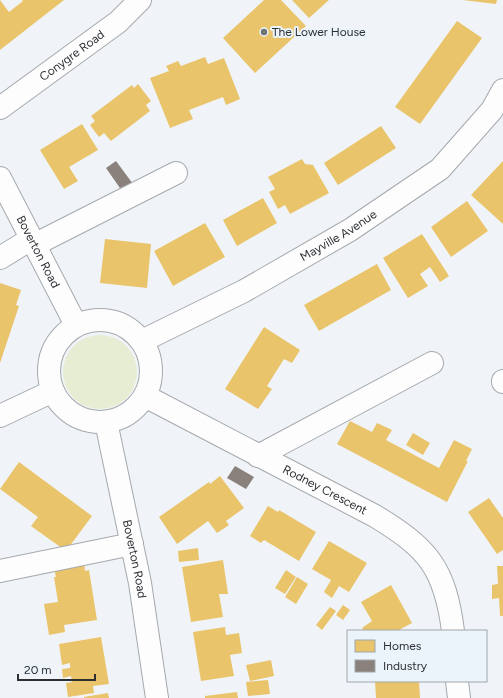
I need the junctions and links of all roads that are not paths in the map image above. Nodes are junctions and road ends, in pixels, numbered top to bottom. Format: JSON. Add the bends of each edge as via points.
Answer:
{"nodes":[{"id":1,"x":140,"y":0,"type":"edge"},
{"id":2,"x":503,"y":90,"type":"edge"},
{"id":3,"x":0,"y":108,"type":"edge"},
{"id":4,"x":498,"y":113,"type":"edge"},
{"id":5,"x":176,"y":173,"type":"dead end"},
{"id":6,"x":0,"y":178,"type":"edge"},
{"id":7,"x":33,"y":242,"type":"junction"},
{"id":8,"x":0,"y":258,"type":"edge"},
{"id":9,"x":76,"y":325,"type":"junction"},
{"id":10,"x":142,"y":341,"type":"junction"},
{"id":11,"x":432,"y":363,"type":"dead end"},
{"id":12,"x":53,"y":391,"type":"junction"},
{"id":13,"x":145,"y":396,"type":"junction"},
{"id":14,"x":0,"y":416,"type":"edge"},
{"id":15,"x":106,"y":422,"type":"junction"},
{"id":16,"x":258,"y":456,"type":"junction"},
{"id":17,"x":132,"y":544,"type":"junction"},
{"id":18,"x":0,"y":571,"type":"edge"},
{"id":19,"x":453,"y":630,"type":"edge"},
{"id":20,"x":457,"y":682,"type":"edge"},
{"id":21,"x":157,"y":698,"type":"edge"},
{"id":22,"x":459,"y":698,"type":"edge"}],
"edges":[{"from":1,"to":3,"type":"street","name":"Conygre Road","via":[[118,22]]},
{"from":2,"to":4,"type":"street","name":"Mayville Avenue"},
{"from":4,"to":10,"type":"street","name":"Mayville Avenue","via":[[440,169],[350,230],[244,291]]},
{"from":5,"to":7,"type":"street"},
{"from":6,"to":7,"type":"street","name":"Boverton Road"},
{"from":7,"to":8,"type":"street"},
{"from":7,"to":9,"type":"street","name":"Boverton Road"},
{"from":9,"to":10,"type":"street","via":[[90,320],[119,323],[132,330]]},
{"from":9,"to":12,"type":"street","via":[[64,334],[52,354],[49,376]]},
{"from":10,"to":13,"type":"street","via":[[149,354],[152,368]]},
{"from":11,"to":16,"type":"street"},
{"from":12,"to":14,"type":"street"},
{"from":12,"to":15,"type":"street","via":[[74,415],[89,421]]},
{"from":13,"to":15,"type":"street","via":[[130,412],[121,418]]},
{"from":13,"to":16,"type":"street","name":"Rodney Crescent"},
{"from":15,"to":17,"type":"street","name":"Boverton Road"},
{"from":16,"to":19,"type":"street","name":"Rodney Crescent","via":[[375,516],[420,548],[427,555],[440,579],[448,602]]},
{"from":17,"to":18,"type":"street"},
{"from":17,"to":21,"type":"street","name":"Boverton Road"},
{"from":20,"to":22,"type":"street"}]}
